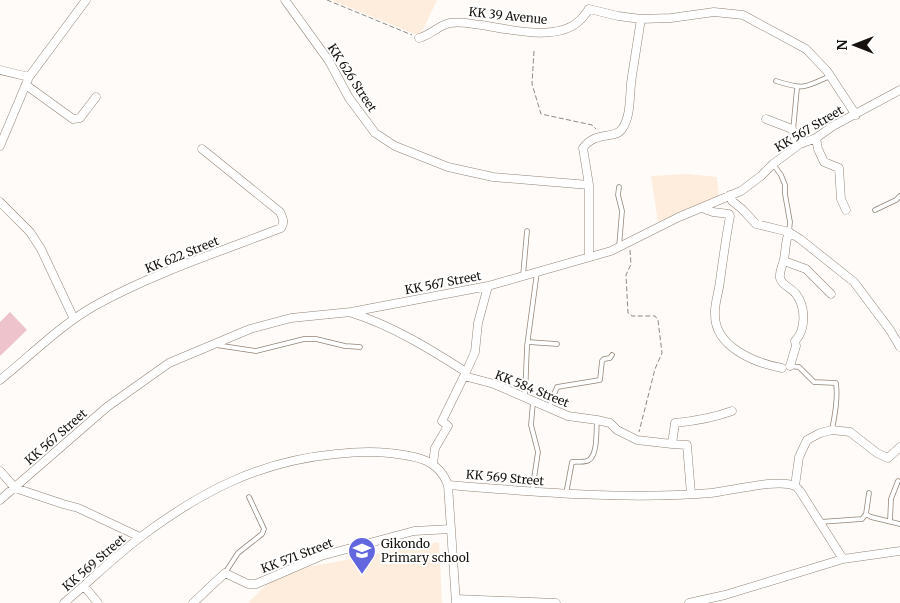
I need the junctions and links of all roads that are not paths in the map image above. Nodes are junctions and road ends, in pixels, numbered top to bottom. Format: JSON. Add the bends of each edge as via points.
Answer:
{"nodes":[{"id":1,"x":285,"y":0,"type":"edge"},
{"id":2,"x":589,"y":0,"type":"edge"},
{"id":3,"x":83,"y":1,"type":"edge"},
{"id":4,"x":589,"y":9,"type":"junction"},
{"id":5,"x":642,"y":19,"type":"junction"},
{"id":6,"x":419,"y":38,"type":"road end"},
{"id":7,"x":0,"y":70,"type":"edge"},
{"id":8,"x":29,"y":76,"type":"junction"},
{"id":9,"x":830,"y":76,"type":"junction"},
{"id":10,"x":776,"y":81,"type":"dead end"},
{"id":11,"x":26,"y":85,"type":"junction"},
{"id":12,"x":797,"y":88,"type":"junction"},
{"id":13,"x":900,"y":92,"type":"edge"},
{"id":14,"x":96,"y":97,"type":"dead end"},
{"id":15,"x":856,"y":115,"type":"junction"},
{"id":16,"x":766,"y":119,"type":"dead end"},
{"id":17,"x":793,"y":131,"type":"junction"},
{"id":18,"x":816,"y":138,"type":"junction"},
{"id":19,"x":800,"y":144,"type":"junction"},
{"id":20,"x":0,"y":146,"type":"edge"},
{"id":21,"x":202,"y":149,"type":"dead end"},
{"id":22,"x":773,"y":164,"type":"junction"},
{"id":23,"x":589,"y":185,"type":"junction"},
{"id":24,"x":619,"y":187,"type":"dead end"},
{"id":25,"x":730,"y":196,"type":"junction"},
{"id":26,"x":900,"y":196,"type":"edge"},
{"id":27,"x":0,"y":202,"type":"edge"},
{"id":28,"x":702,"y":208,"type":"junction"},
{"id":29,"x":846,"y":210,"type":"dead end"},
{"id":30,"x":875,"y":210,"type":"dead end"},
{"id":31,"x":528,"y":231,"type":"dead end"},
{"id":32,"x":788,"y":232,"type":"junction"},
{"id":33,"x":619,"y":247,"type":"junction"},
{"id":34,"x":589,"y":257,"type":"junction"},
{"id":35,"x":784,"y":260,"type":"junction"},
{"id":36,"x":537,"y":272,"type":"junction"},
{"id":37,"x":523,"y":276,"type":"junction"},
{"id":38,"x":488,"y":286,"type":"junction"},
{"id":39,"x":831,"y":294,"type":"dead end"},
{"id":40,"x":351,"y":312,"type":"junction"},
{"id":41,"x":74,"y":319,"type":"junction"},
{"id":42,"x":528,"y":342,"type":"junction"},
{"id":43,"x":212,"y":344,"type":"junction"},
{"id":44,"x":557,"y":344,"type":"dead end"},
{"id":45,"x":360,"y":347,"type":"dead end"},
{"id":46,"x":900,"y":347,"type":"edge"},
{"id":47,"x":612,"y":355,"type":"dead end"},
{"id":48,"x":786,"y":367,"type":"junction"},
{"id":49,"x":465,"y":374,"type":"junction"},
{"id":50,"x":0,"y":380,"type":"edge"},
{"id":51,"x":524,"y":398,"type":"junction"},
{"id":52,"x":533,"y":402,"type":"junction"},
{"id":53,"x":549,"y":407,"type":"junction"},
{"id":54,"x":732,"y":411,"type":"dead end"},
{"id":55,"x":597,"y":420,"type":"junction"},
{"id":56,"x":832,"y":430,"type":"junction"},
{"id":57,"x":672,"y":444,"type":"junction"},
{"id":58,"x":900,"y":447,"type":"edge"},
{"id":59,"x":433,"y":464,"type":"junction"},
{"id":60,"x":0,"y":471,"type":"edge"},
{"id":61,"x":898,"y":481,"type":"dead end"},
{"id":62,"x":448,"y":485,"type":"junction"},
{"id":63,"x":795,"y":486,"type":"junction"},
{"id":64,"x":15,"y":488,"type":"junction"},
{"id":65,"x":532,"y":492,"type":"junction"},
{"id":66,"x":869,"y":493,"type":"dead end"},
{"id":67,"x":566,"y":494,"type":"junction"},
{"id":68,"x":691,"y":494,"type":"junction"},
{"id":69,"x":249,"y":497,"type":"dead end"},
{"id":70,"x":0,"y":500,"type":"edge"},
{"id":71,"x":866,"y":514,"type":"junction"},
{"id":72,"x":890,"y":521,"type":"junction"},
{"id":73,"x":820,"y":522,"type":"junction"},
{"id":74,"x":900,"y":524,"type":"edge"},
{"id":75,"x":451,"y":529,"type":"junction"},
{"id":76,"x":140,"y":537,"type":"junction"},
{"id":77,"x":900,"y":551,"type":"edge"},
{"id":78,"x":842,"y":559,"type":"junction"},
{"id":79,"x":225,"y":573,"type":"junction"},
{"id":80,"x":84,"y":586,"type":"junction"},
{"id":81,"x":725,"y":595,"type":"junction"},
{"id":82,"x":456,"y":601,"type":"edge"},
{"id":83,"x":64,"y":603,"type":"edge"},
{"id":84,"x":98,"y":603,"type":"edge"},
{"id":85,"x":193,"y":603,"type":"edge"},
{"id":86,"x":556,"y":603,"type":"edge"},
{"id":87,"x":689,"y":603,"type":"edge"},
{"id":88,"x":728,"y":603,"type":"edge"}],
"edges":[{"from":1,"to":23,"type":"street","name":"KK 626 Street","via":[[375,133],[395,146],[448,166],[492,177]]},
{"from":2,"to":4,"type":"street"},
{"from":3,"to":8,"type":"street"},
{"from":4,"to":5,"type":"street"},
{"from":4,"to":6,"type":"street","name":"KK 39 Avenue","via":[[578,22],[551,32],[450,23]]},
{"from":5,"to":9,"type":"street","via":[[714,12],[742,15],[806,50]]},
{"from":5,"to":23,"type":"street","via":[[628,114],[622,129],[618,134],[597,136],[583,148]]},
{"from":7,"to":8,"type":"street"},
{"from":8,"to":11,"type":"street"},
{"from":9,"to":12,"type":"lane"},
{"from":9,"to":15,"type":"street"},
{"from":10,"to":12,"type":"lane"},
{"from":11,"to":14,"type":"street","via":[[73,119],[80,118]]},
{"from":11,"to":20,"type":"street"},
{"from":12,"to":17,"type":"lane"},
{"from":13,"to":15,"type":"street","name":"KK 567 Street"},
{"from":15,"to":18,"type":"street","name":"KK 567 Street"},
{"from":16,"to":17,"type":"street"},
{"from":17,"to":19,"type":"street"},
{"from":18,"to":19,"type":"street","name":"KK 567 Street"},
{"from":18,"to":29,"type":"street","via":[[824,162],[839,168],[841,199]]},
{"from":19,"to":22,"type":"street","name":"KK 567 Street"},
{"from":21,"to":41,"type":"street","name":"KK 622 Street","via":[[280,212],[284,225],[160,274]]},
{"from":22,"to":25,"type":"street","name":"KK 567 Street","via":[[741,191]]},
{"from":22,"to":32,"type":"lane","via":[[785,185],[790,222]]},
{"from":23,"to":34,"type":"street"},
{"from":24,"to":33,"type":"lane","via":[[622,211]]},
{"from":25,"to":28,"type":"street","name":"KK 567 Street"},
{"from":25,"to":32,"type":"street","via":[[756,224]]},
{"from":26,"to":30,"type":"lane"},
{"from":27,"to":41,"type":"street","via":[[30,232],[41,249]]},
{"from":28,"to":33,"type":"street","name":"KK 567 Street"},
{"from":28,"to":48,"type":"street","via":[[730,216],[714,315],[719,332],[726,343],[738,352],[772,366]]},
{"from":31,"to":37,"type":"lane"},
{"from":32,"to":35,"type":"street"},
{"from":32,"to":46,"type":"street","via":[[854,282]]},
{"from":33,"to":34,"type":"street","name":"KK 567 Street"},
{"from":34,"to":36,"type":"street","name":"KK 567 Street"},
{"from":35,"to":39,"type":"street","via":[[806,269]]},
{"from":35,"to":48,"type":"street","via":[[780,278],[796,294],[803,316],[803,330],[795,341],[796,346]]},
{"from":36,"to":37,"type":"street","name":"KK 567 Street"},
{"from":36,"to":42,"type":"lane"},
{"from":37,"to":38,"type":"street","name":"KK 567 Street"},
{"from":38,"to":40,"type":"street","name":"KK 567 Street"},
{"from":38,"to":49,"type":"street","via":[[478,323],[475,352]]},
{"from":40,"to":43,"type":"street","name":"KK 567 Street","via":[[291,318]]},
{"from":40,"to":49,"type":"street","name":"KK 584 Street","via":[[375,320],[420,343]]},
{"from":41,"to":50,"type":"street","name":"KK 622 Street"},
{"from":42,"to":44,"type":"lane"},
{"from":42,"to":51,"type":"lane"},
{"from":43,"to":45,"type":"lane","via":[[256,351],[316,339]]},
{"from":43,"to":64,"type":"street","name":"KK 567 Street","via":[[169,363],[107,407]]},
{"from":47,"to":53,"type":"lane","via":[[602,361],[600,380],[558,387]]},
{"from":48,"to":56,"type":"lane","via":[[799,367],[814,382],[836,383]]},
{"from":49,"to":51,"type":"street","name":"KK 584 Street"},
{"from":49,"to":59,"type":"street","via":[[442,419],[448,426],[436,448]]},
{"from":51,"to":52,"type":"street","name":"KK 584 Street"},
{"from":52,"to":53,"type":"street","name":"KK 584 Street"},
{"from":52,"to":65,"type":"lane","via":[[531,425],[538,452]]},
{"from":53,"to":55,"type":"street","name":"KK 584 Street","via":[[568,416]]},
{"from":54,"to":57,"type":"street","via":[[675,423]]},
{"from":55,"to":57,"type":"street","name":"KK 584 Street","via":[[637,440]]},
{"from":55,"to":67,"type":"lane","via":[[594,453],[590,460],[572,462]]},
{"from":56,"to":58,"type":"street","via":[[850,432],[888,458]]},
{"from":56,"to":63,"type":"street","via":[[807,440],[799,457]]},
{"from":57,"to":68,"type":"street","via":[[687,445]]},
{"from":59,"to":62,"type":"street","name":"KK 569 Street","via":[[444,475]]},
{"from":59,"to":76,"type":"street","name":"KK 569 Street","via":[[368,450],[281,462],[218,487]]},
{"from":60,"to":64,"type":"street"},
{"from":61,"to":72,"type":"lane","via":[[891,499]]},
{"from":62,"to":65,"type":"street","name":"KK 569 Street"},
{"from":62,"to":75,"type":"street"},
{"from":63,"to":68,"type":"street","name":"KK 569 Street","via":[[776,484]]},
{"from":63,"to":73,"type":"street"},
{"from":64,"to":70,"type":"street","name":"KK 567 Street"},
{"from":64,"to":76,"type":"street","via":[[78,508]]},
{"from":65,"to":67,"type":"street","name":"KK 569 Street"},
{"from":66,"to":71,"type":"lane"},
{"from":67,"to":68,"type":"street","name":"KK 569 Street"},
{"from":69,"to":79,"type":"lane","via":[[264,529],[238,553]]},
{"from":71,"to":72,"type":"lane"},
{"from":71,"to":73,"type":"lane","via":[[862,519]]},
{"from":72,"to":74,"type":"lane"},
{"from":73,"to":78,"type":"street"},
{"from":75,"to":79,"type":"street","name":"KK 571 Street","via":[[414,531],[321,556],[256,584],[248,584]]},
{"from":75,"to":82,"type":"street"},
{"from":76,"to":80,"type":"street","name":"KK 569 Street"},
{"from":77,"to":78,"type":"street"},
{"from":78,"to":81,"type":"street"},
{"from":79,"to":85,"type":"street"},
{"from":80,"to":83,"type":"street","name":"KK 569 Street"},
{"from":80,"to":84,"type":"street"},
{"from":81,"to":87,"type":"street"},
{"from":81,"to":88,"type":"street"},
{"from":82,"to":86,"type":"street"}]}
